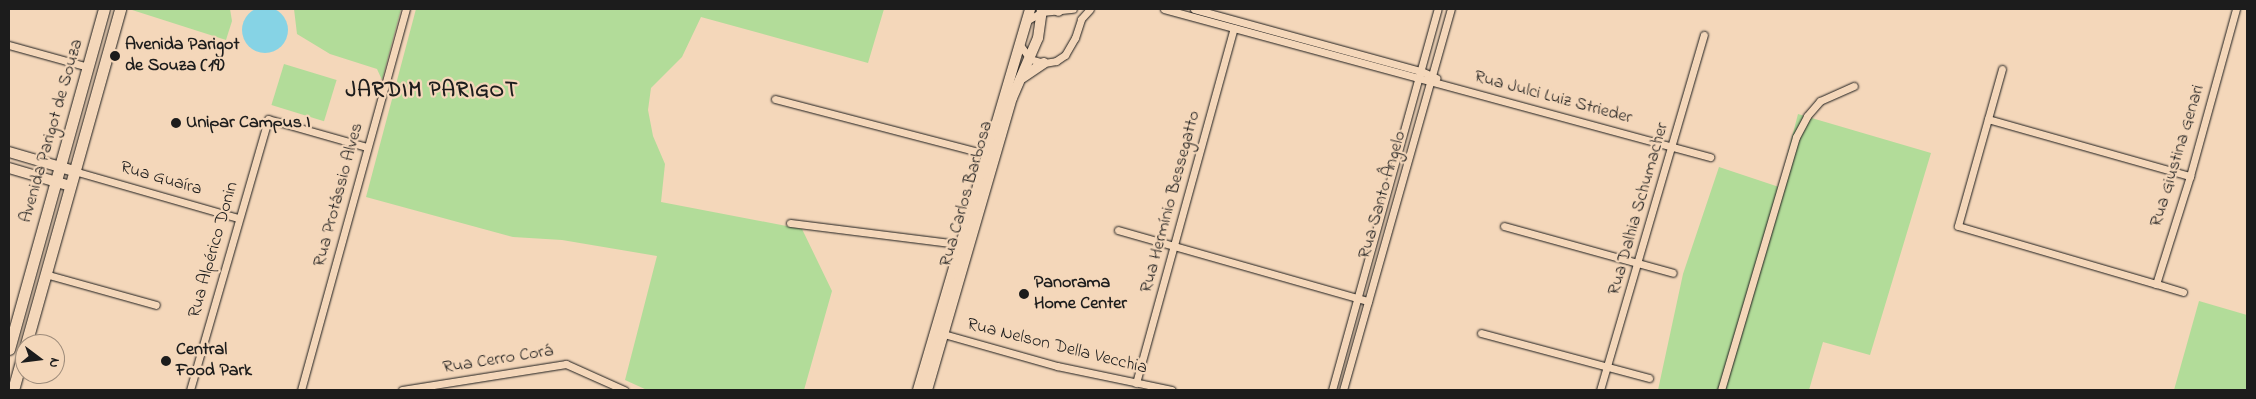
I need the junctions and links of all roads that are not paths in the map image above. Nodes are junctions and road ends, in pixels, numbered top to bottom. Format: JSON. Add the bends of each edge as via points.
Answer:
{"nodes":[{"id":1,"x":107,"y":9,"type":"edge"},
{"id":2,"x":120,"y":9,"type":"edge"},
{"id":3,"x":406,"y":9,"type":"edge"},
{"id":4,"x":1030,"y":9,"type":"edge"},
{"id":5,"x":1072,"y":9,"type":"edge"},
{"id":6,"x":1090,"y":9,"type":"edge"},
{"id":7,"x":1164,"y":9,"type":"edge"},
{"id":8,"x":1194,"y":9,"type":"edge"},
{"id":9,"x":1438,"y":9,"type":"edge"},
{"id":10,"x":1451,"y":9,"type":"edge"},
{"id":11,"x":2236,"y":9,"type":"edge"},
{"id":12,"x":1042,"y":10,"type":"edge"},
{"id":13,"x":1057,"y":10,"type":"edge"},
{"id":14,"x":1026,"y":22,"type":"junction"},
{"id":15,"x":1234,"y":28,"type":"junction"},
{"id":16,"x":1704,"y":35,"type":"dead end"},
{"id":17,"x":9,"y":45,"type":"edge"},
{"id":18,"x":1020,"y":45,"type":"junction"},
{"id":19,"x":106,"y":55,"type":"junction"},
{"id":20,"x":1030,"y":59,"type":"junction"},
{"id":21,"x":1044,"y":63,"type":"junction"},
{"id":22,"x":88,"y":67,"type":"junction"},
{"id":23,"x":2002,"y":69,"type":"dead end"},
{"id":24,"x":1421,"y":71,"type":"junction"},
{"id":25,"x":1020,"y":79,"type":"junction"},
{"id":26,"x":1418,"y":80,"type":"junction"},
{"id":27,"x":1431,"y":80,"type":"junction"},
{"id":28,"x":1854,"y":86,"type":"dead end"},
{"id":29,"x":775,"y":99,"type":"dead end"},
{"id":30,"x":1988,"y":119,"type":"junction"},
{"id":31,"x":1673,"y":146,"type":"junction"},
{"id":32,"x":367,"y":147,"type":"junction"},
{"id":33,"x":9,"y":152,"type":"edge"},
{"id":34,"x":986,"y":154,"type":"junction"},
{"id":35,"x":1710,"y":157,"type":"dead end"},
{"id":36,"x":60,"y":167,"type":"junction"},
{"id":37,"x":9,"y":168,"type":"edge"},
{"id":38,"x":74,"y":171,"type":"junction"},
{"id":39,"x":2190,"y":176,"type":"junction"},
{"id":40,"x":56,"y":181,"type":"junction"},
{"id":41,"x":70,"y":186,"type":"junction"},
{"id":42,"x":238,"y":218,"type":"junction"},
{"id":43,"x":790,"y":222,"type":"dead end"},
{"id":44,"x":1504,"y":226,"type":"dead end"},
{"id":45,"x":1118,"y":230,"type":"dead end"},
{"id":46,"x":959,"y":244,"type":"junction"},
{"id":47,"x":1176,"y":244,"type":"junction"},
{"id":48,"x":1638,"y":263,"type":"junction"},
{"id":49,"x":1673,"y":273,"type":"dead end"},
{"id":50,"x":46,"y":274,"type":"junction"},
{"id":51,"x":2156,"y":284,"type":"junction"},
{"id":52,"x":2183,"y":292,"type":"dead end"},
{"id":53,"x":1358,"y":297,"type":"junction"},
{"id":54,"x":1368,"y":300,"type":"junction"},
{"id":55,"x":156,"y":305,"type":"dead end"},
{"id":56,"x":938,"y":332,"type":"junction"},
{"id":57,"x":1481,"y":333,"type":"dead end"},
{"id":58,"x":28,"y":334,"type":"edge"},
{"id":59,"x":9,"y":349,"type":"edge"},
{"id":60,"x":1607,"y":368,"type":"junction"},
{"id":61,"x":1649,"y":378,"type":"dead end"},
{"id":62,"x":1136,"y":383,"type":"junction"},
{"id":63,"x":451,"y":386,"type":"edge"},
{"id":64,"x":190,"y":390,"type":"edge"},
{"id":65,"x":301,"y":390,"type":"edge"},
{"id":66,"x":402,"y":390,"type":"edge"},
{"id":67,"x":624,"y":390,"type":"edge"},
{"id":68,"x":918,"y":390,"type":"edge"},
{"id":69,"x":927,"y":390,"type":"edge"},
{"id":70,"x":1172,"y":390,"type":"edge"},
{"id":71,"x":1332,"y":390,"type":"edge"},
{"id":72,"x":1343,"y":390,"type":"edge"},
{"id":73,"x":1600,"y":390,"type":"edge"},
{"id":74,"x":1721,"y":390,"type":"edge"}],
"edges":[{"from":1,"to":19,"type":"main road"},
{"from":1,"to":22,"type":"main road","name":"Avenida Parigot de Souza"},
{"from":2,"to":19,"type":"main road","name":"Avenida Parigot de Souza"},
{"from":3,"to":32,"type":"street","name":"Rua Protássio Alves"},
{"from":4,"to":14,"type":"street","name":"Rua Carlos Barbosa"},
{"from":5,"to":13,"type":"street"},
{"from":6,"to":21,"type":"street","via":[[1081,19],[1065,55]]},
{"from":7,"to":15,"type":"street","name":"Rua Julci Luiz Strieder"},
{"from":8,"to":24,"type":"street","name":"Rua Julci Luiz Strieder"},
{"from":9,"to":24,"type":"street","name":"Rua Santo Ângelo"},
{"from":10,"to":27,"type":"street","name":"Rua Santo Ângelo"},
{"from":11,"to":39,"type":"street","name":"Rua Giustina Genari"},
{"from":12,"to":13,"type":"street"},
{"from":12,"to":14,"type":"street"},
{"from":12,"to":20,"type":"street","name":"Rua Carlos Barbosa","via":[[1040,32]]},
{"from":14,"to":18,"type":"street","name":"Rua Carlos Barbosa"},
{"from":15,"to":26,"type":"street","name":"Rua Julci Luiz Strieder"},
{"from":15,"to":47,"type":"street","name":"Rua Hermínio Bessegatto"},
{"from":16,"to":31,"type":"street","name":"Rua Dalhia Schumacher"},
{"from":17,"to":22,"type":"street"},
{"from":18,"to":20,"type":"street"},
{"from":18,"to":34,"type":"street","name":"Rua Carlos Barbosa"},
{"from":19,"to":38,"type":"main road","name":"Avenida Parigot de Souza"},
{"from":20,"to":21,"type":"street"},
{"from":20,"to":25,"type":"street","name":"Rua Carlos Barbosa"},
{"from":21,"to":25,"type":"street"},
{"from":22,"to":36,"type":"main road","name":"Avenida Parigot de Souza"},
{"from":23,"to":30,"type":"street"},
{"from":24,"to":26,"type":"street","name":"Rua Santo Ângelo"},
{"from":24,"to":27,"type":"street","name":"Rua Julci Luiz Strieder"},
{"from":25,"to":56,"type":"street","name":"Rua Carlos Barbosa"},
{"from":26,"to":27,"type":"street","name":"Rua Julci Luiz Strieder"},
{"from":26,"to":53,"type":"street","name":"Rua Santo Ângelo"},
{"from":27,"to":31,"type":"street","name":"Rua Julci Luiz Strieder"},
{"from":27,"to":54,"type":"street","name":"Rua Santo Ângelo"},
{"from":28,"to":74,"type":"street","via":[[1820,101],[1796,137]]},
{"from":29,"to":34,"type":"street"},
{"from":30,"to":39,"type":"street"},
{"from":30,"to":51,"type":"street","via":[[1958,226]]},
{"from":31,"to":35,"type":"street","name":"Rua Julci Luiz Strieder"},
{"from":31,"to":48,"type":"street","name":"Rua Dalhia Schumacher"},
{"from":32,"to":42,"type":"street","name":"Rua Alpérico Donin","via":[[268,119]]},
{"from":32,"to":65,"type":"street","name":"Rua Protássio Alves"},
{"from":33,"to":36,"type":"street"},
{"from":34,"to":46,"type":"street","name":"Rua Carlos Barbosa"},
{"from":36,"to":38,"type":"street"},
{"from":36,"to":40,"type":"main road","name":"Avenida Parigot de Souza"},
{"from":37,"to":40,"type":"street"},
{"from":38,"to":41,"type":"main road","name":"Avenida Parigot de Souza"},
{"from":38,"to":42,"type":"street","name":"Rua Guaíra"},
{"from":39,"to":51,"type":"street","name":"Rua Giustina Genari"},
{"from":40,"to":41,"type":"street"},
{"from":40,"to":59,"type":"main road","name":"Avenida Parigot de Souza"},
{"from":41,"to":50,"type":"main road","name":"Avenida Parigot de Souza"},
{"from":42,"to":64,"type":"street","name":"Rua Alpérico Donin"},
{"from":43,"to":46,"type":"street"},
{"from":44,"to":48,"type":"street"},
{"from":45,"to":47,"type":"street"},
{"from":46,"to":56,"type":"street","name":"Rua Carlos Barbosa"},
{"from":47,"to":53,"type":"street"},
{"from":47,"to":62,"type":"street","name":"Rua Hermínio Bessegatto"},
{"from":48,"to":49,"type":"street"},
{"from":48,"to":60,"type":"street","name":"Rua Dalhia Schumacher"},
{"from":50,"to":55,"type":"street"},
{"from":50,"to":58,"type":"main road","name":"Avenida Parigot de Souza"},
{"from":51,"to":52,"type":"street"},
{"from":53,"to":54,"type":"street"},
{"from":53,"to":71,"type":"street","name":"Rua Santo Ângelo"},
{"from":54,"to":72,"type":"street","name":"Rua Santo Ângelo"},
{"from":56,"to":62,"type":"street","name":"Rua Nelson Della Vecchia","via":[[1057,366]]},
{"from":56,"to":68,"type":"street","name":"Rua Carlos Barbosa"},
{"from":56,"to":69,"type":"street","name":"Rua Carlos Barbosa"},
{"from":57,"to":60,"type":"street"},
{"from":60,"to":61,"type":"street"},
{"from":60,"to":73,"type":"street","name":"Rua Dalhia Schumacher"},
{"from":62,"to":70,"type":"street","name":"Rua Nelson Della Vecchia"},
{"from":63,"to":66,"type":"street","name":"Rua Cerro Corá"},
{"from":63,"to":67,"type":"street","name":"Rua Cerro Corá","via":[[566,364]]}]}
